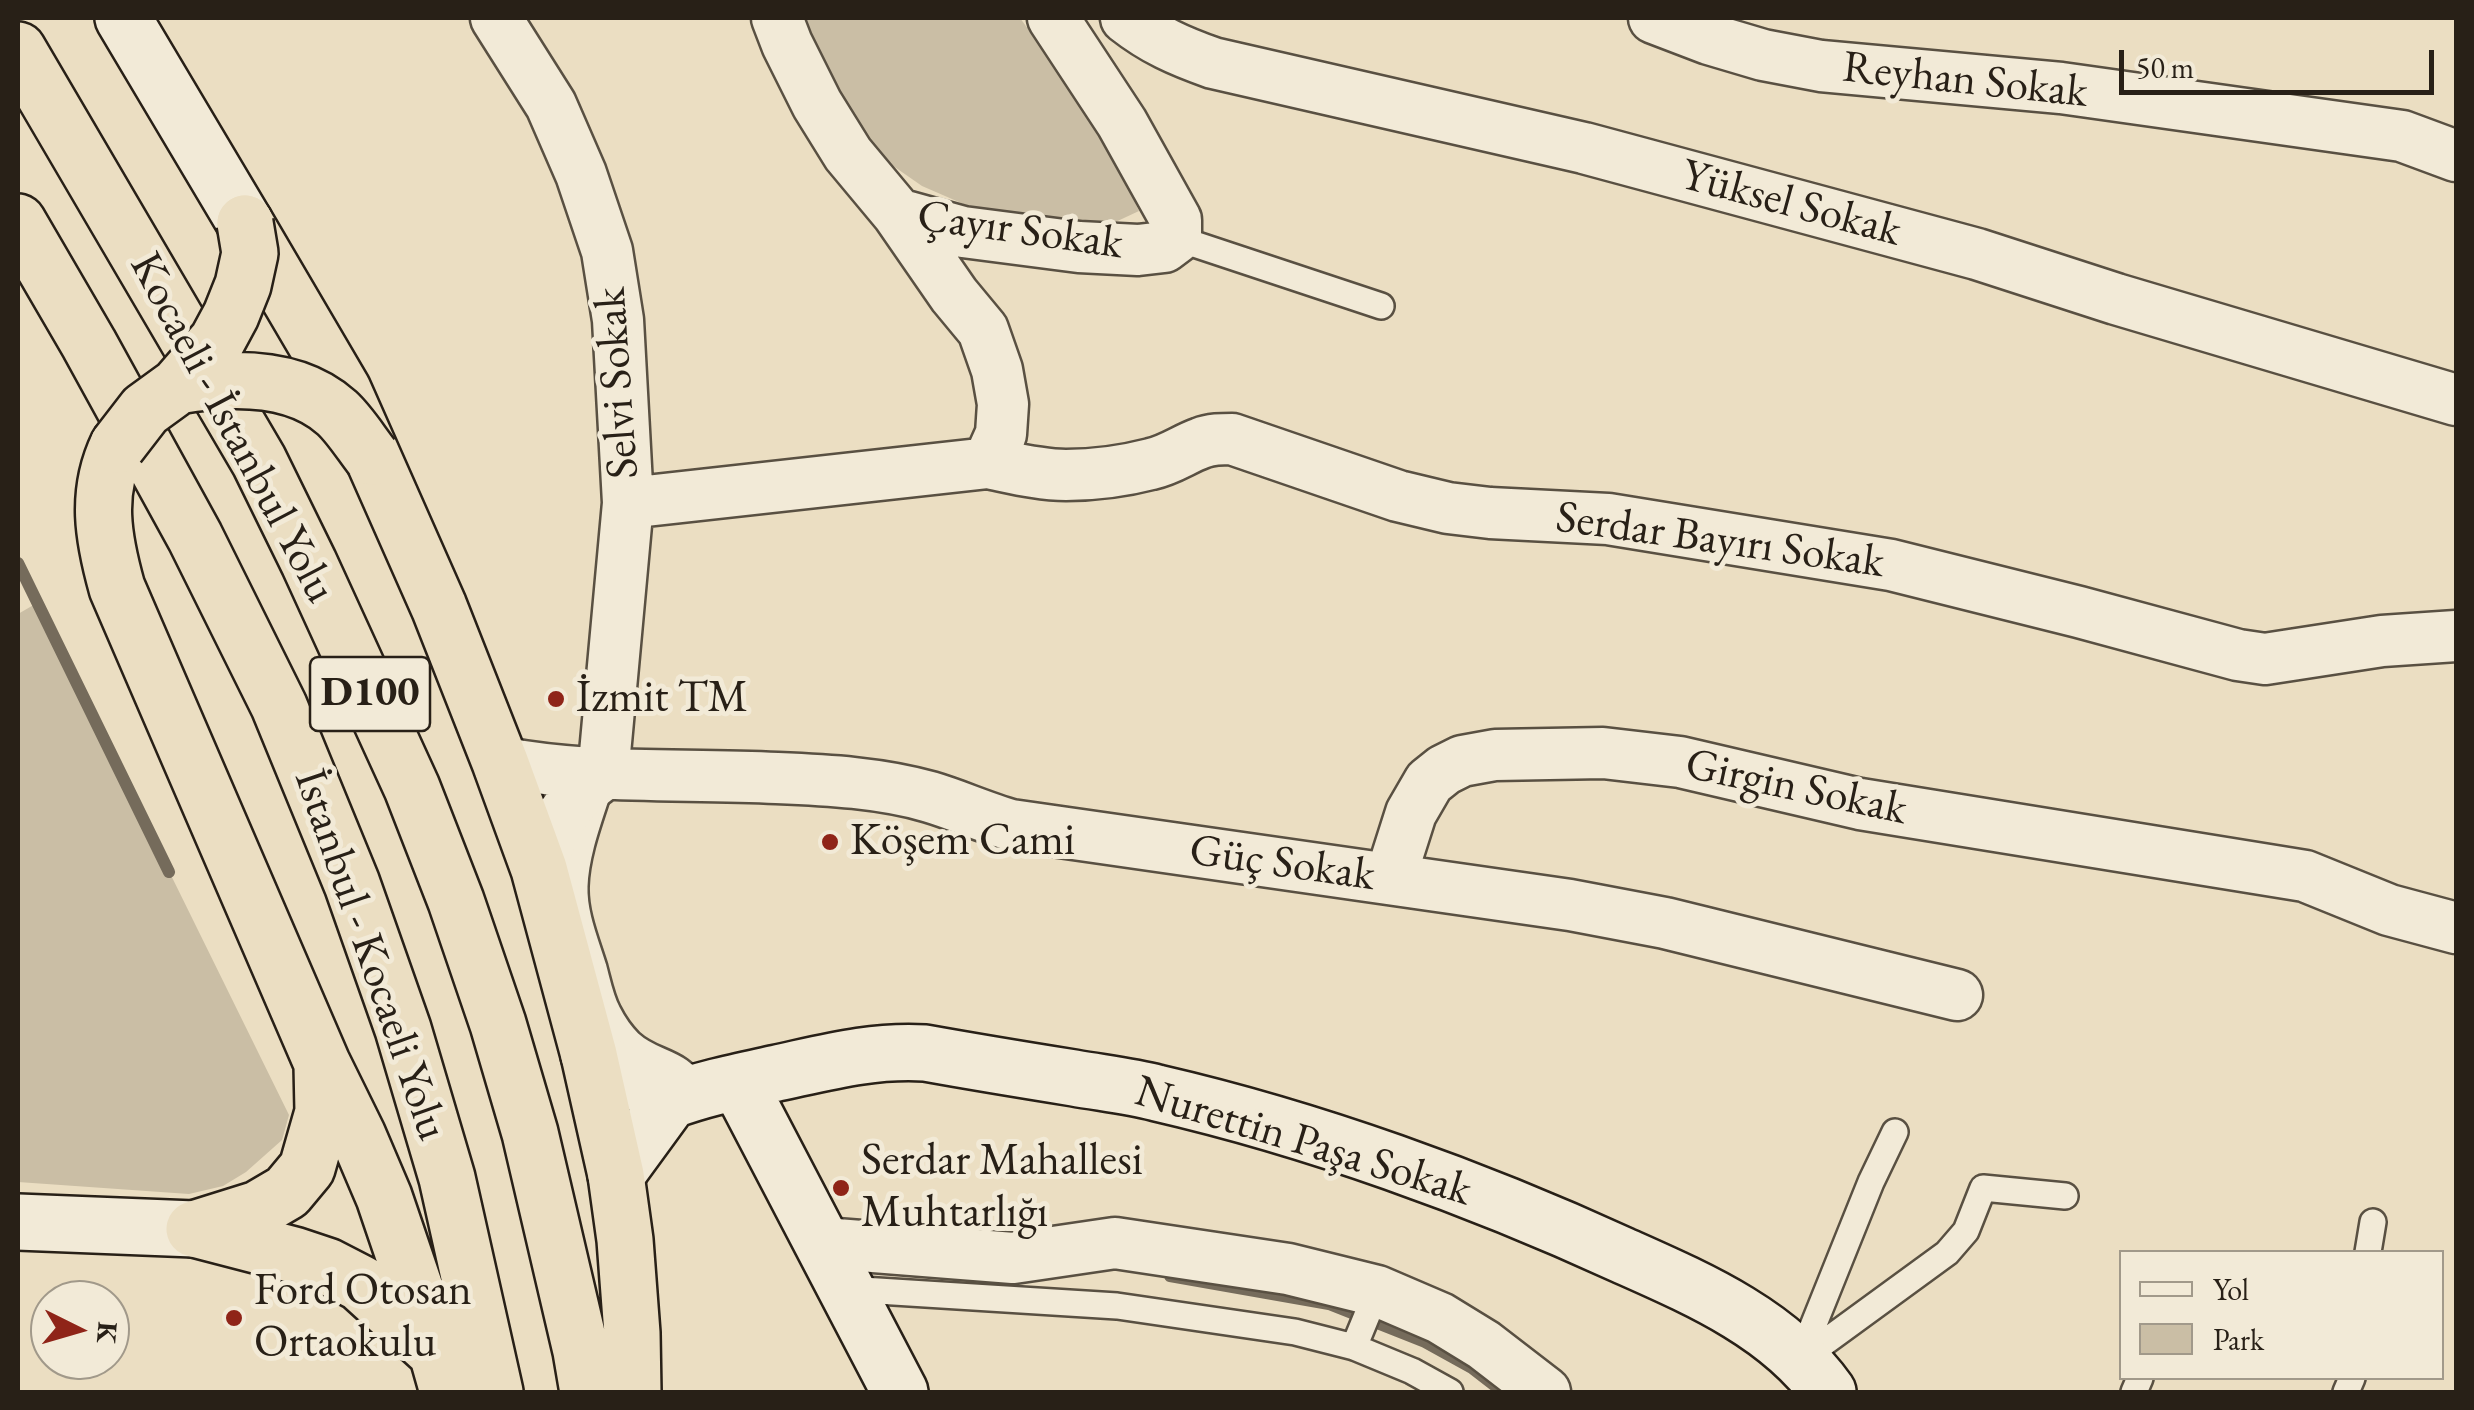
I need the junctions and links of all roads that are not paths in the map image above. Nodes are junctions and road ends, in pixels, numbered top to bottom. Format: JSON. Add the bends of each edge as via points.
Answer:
{"nodes":[{"id":1,"x":122,"y":18,"type":"edge"},
{"id":2,"x":496,"y":18,"type":"edge"},
{"id":3,"x":778,"y":18,"type":"edge"},
{"id":4,"x":1053,"y":18,"type":"edge"},
{"id":5,"x":1126,"y":18,"type":"edge"},
{"id":6,"x":1654,"y":18,"type":"edge"},
{"id":7,"x":18,"y":50,"type":"edge"},
{"id":8,"x":2402,"y":136,"type":"junction"},
{"id":9,"x":2456,"y":140,"type":"edge"},
{"id":10,"x":2456,"y":156,"type":"edge"},
{"id":11,"x":898,"y":214,"type":"junction"},
{"id":12,"x":18,"y":222,"type":"edge"},
{"id":13,"x":245,"y":224,"type":"junction"},
{"id":14,"x":1176,"y":238,"type":"junction"},
{"id":15,"x":1381,"y":306,"type":"dead end"},
{"id":16,"x":178,"y":386,"type":"junction"},
{"id":17,"x":2456,"y":400,"type":"edge"},
{"id":18,"x":372,"y":457,"type":"junction"},
{"id":19,"x":988,"y":463,"type":"junction"},
{"id":20,"x":628,"y":503,"type":"junction"},
{"id":21,"x":2456,"y":636,"type":"edge"},
{"id":22,"x":500,"y":762,"type":"junction"},
{"id":23,"x":603,"y":775,"type":"junction"},
{"id":24,"x":539,"y":870,"type":"junction"},
{"id":25,"x":1390,"y":879,"type":"junction"},
{"id":26,"x":2456,"y":928,"type":"edge"},
{"id":27,"x":1957,"y":995,"type":"dead end"},
{"id":28,"x":589,"y":1055,"type":"junction"},
{"id":29,"x":322,"y":1063,"type":"junction"},
{"id":30,"x":702,"y":1091,"type":"junction"},
{"id":31,"x":1895,"y":1132,"type":"dead end"},
{"id":32,"x":616,"y":1175,"type":"junction"},
{"id":33,"x":2065,"y":1196,"type":"dead end"},
{"id":34,"x":18,"y":1222,"type":"edge"},
{"id":35,"x":2373,"y":1222,"type":"dead end"},
{"id":36,"x":194,"y":1229,"type":"junction"},
{"id":37,"x":2368,"y":1250,"type":"edge"},
{"id":38,"x":835,"y":1266,"type":"junction"},
{"id":39,"x":1376,"y":1293,"type":"junction"},
{"id":40,"x":1355,"y":1345,"type":"junction"},
{"id":41,"x":442,"y":1373,"type":"edge"},
{"id":42,"x":1813,"y":1376,"type":"edge"},
{"id":43,"x":496,"y":1392,"type":"edge"},
{"id":44,"x":588,"y":1392,"type":"edge"},
{"id":45,"x":632,"y":1392,"type":"edge"},
{"id":46,"x":900,"y":1392,"type":"edge"},
{"id":47,"x":1450,"y":1392,"type":"edge"},
{"id":48,"x":1545,"y":1392,"type":"edge"}],
"edges":[{"from":1,"to":13,"type":"street"},
{"from":2,"to":20,"type":"street","name":"Selvi Sokak","via":[[551,105],[607,251],[618,320]]},
{"from":3,"to":11,"type":"street","name":"Çayır Sokak","via":[[817,104]]},
{"from":4,"to":14,"type":"street","name":"Çayır Sokak","via":[[1165,197]]},
{"from":5,"to":17,"type":"street","name":"Yüksel Sokak","via":[[1213,63],[1584,148],[1977,254]]},
{"from":6,"to":8,"type":"street","name":"Reyhan Sokak","via":[[1763,55],[1821,66],[2061,88]]},
{"from":7,"to":44,"type":"highway","name":"Kocaeli - İstanbul Yolu","number":"D100","via":[[260,462],[412,788],[456,900],[530,1133]]},
{"from":8,"to":9,"type":"street","name":"Reyhan Sokak"},
{"from":8,"to":10,"type":"street","name":"Reyhan Sokak"},
{"from":11,"to":14,"type":"street","name":"Çayır Sokak","via":[[964,232],[1079,247],[1138,250]]},
{"from":11,"to":19,"type":"street","via":[[983,330],[1003,404]]},
{"from":12,"to":43,"type":"highway","name":"İstanbul - Kocaeli Yolu","number":"D100","via":[[195,538],[280,706],[404,1029],[447,1178]]},
{"from":13,"to":16,"type":"highway","bridge":true,"via":[[250,253],[232,315]]},
{"from":13,"to":18,"type":"highway","via":[[343,390]]},
{"from":14,"to":15,"type":"lane"},
{"from":16,"to":18,"type":"highway","bridge":true,"via":[[250,380],[312,396],[338,414]]},
{"from":16,"to":29,"type":"highway","bridge":true,"via":[[145,410],[108,466],[106,551]]},
{"from":18,"to":22,"type":"highway"},
{"from":19,"to":20,"type":"street","name":"Serdar Bayırı Sokak"},
{"from":19,"to":21,"type":"street","name":"Serdar Bayırı Sokak","via":[[1066,475],[1118,470],[1232,439],[1448,508],[1608,518],[1891,565],[2238,655],[2265,659]]},
{"from":20,"to":23,"type":"street","name":"Selvi Sokak"},
{"from":22,"to":23,"type":"street","name":"Güç Sokak"},
{"from":22,"to":24,"type":"highway"},
{"from":23,"to":24,"type":"street","via":[[578,792],[558,820]]},
{"from":23,"to":25,"type":"street","name":"Güç Sokak","via":[[855,784],[933,798],[1030,828]]},
{"from":23,"to":30,"type":"lane","via":[[575,886],[606,1009],[633,1046],[672,1064]]},
{"from":24,"to":28,"type":"highway"},
{"from":25,"to":26,"type":"street","name":"Girgin Sokak","via":[[1412,813],[1444,770],[1495,755],[1570,752],[1680,762],[1860,804],[2306,876]]},
{"from":25,"to":27,"type":"street","name":"Güç Sokak","via":[[1665,923]]},
{"from":28,"to":30,"type":"street"},
{"from":28,"to":32,"type":"highway"},
{"from":29,"to":36,"type":"highway","via":[[323,1112],[307,1168],[287,1192],[258,1209]]},
{"from":29,"to":41,"type":"highway","via":[[384,1197]]},
{"from":30,"to":32,"type":"street"},
{"from":30,"to":38,"type":"street"},
{"from":30,"to":42,"type":"street","name":"Nurettin Paşa Sokak","via":[[861,1054],[925,1052],[1218,1108],[1518,1208],[1698,1289],[1758,1326]]},
{"from":31,"to":42,"type":"lane","via":[[1871,1182]]},
{"from":32,"to":45,"type":"highway"},
{"from":33,"to":42,"type":"lane","via":[[1984,1188],[1966,1231],[1947,1254]]},
{"from":34,"to":36,"type":"street"},
{"from":35,"to":37,"type":"lane"},
{"from":36,"to":41,"type":"highway","via":[[294,1255],[360,1283]]},
{"from":38,"to":39,"type":"street","via":[[1013,1258],[1115,1242],[1288,1270]]},
{"from":38,"to":40,"type":"lane"},
{"from":38,"to":46,"type":"street"},
{"from":39,"to":40,"type":"lane"},
{"from":39,"to":48,"type":"street","via":[[1440,1318]]},
{"from":40,"to":47,"type":"lane"}]}
